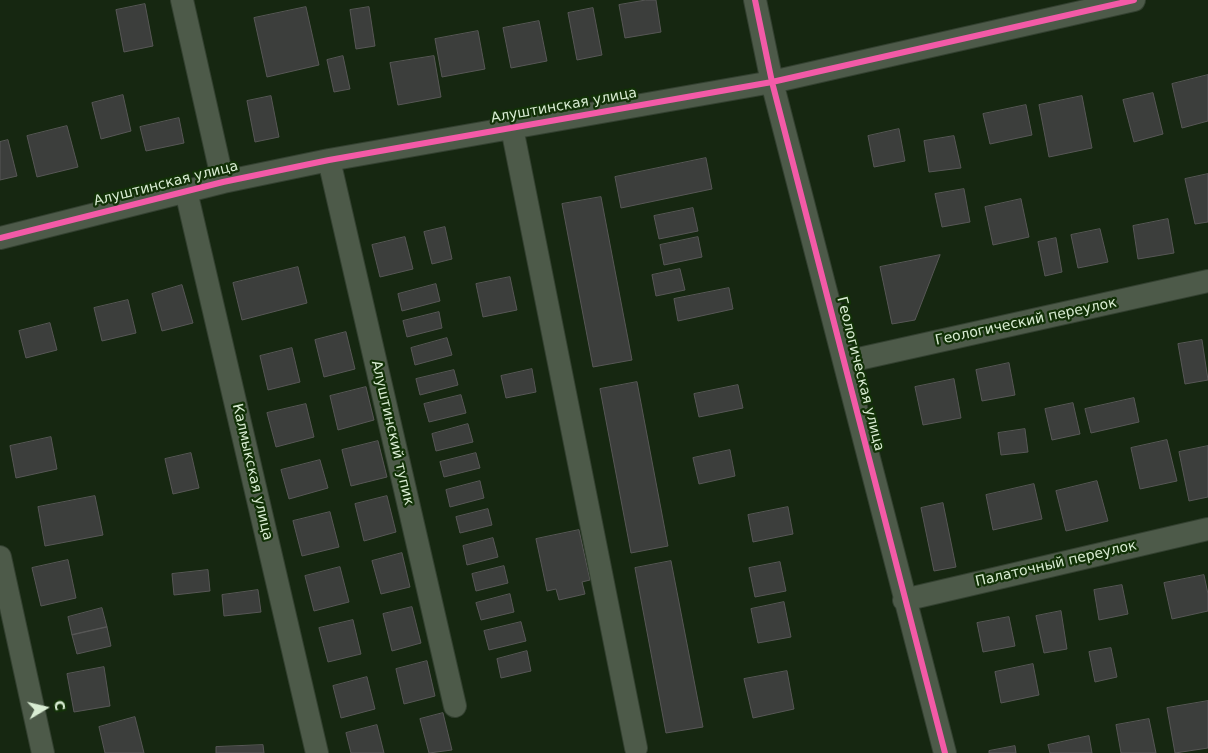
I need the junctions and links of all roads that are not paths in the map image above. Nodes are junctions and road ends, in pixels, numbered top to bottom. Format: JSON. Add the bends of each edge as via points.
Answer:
{"nodes":[{"id":1,"x":182,"y":0,"type":"edge"},
{"id":2,"x":755,"y":0,"type":"edge"},
{"id":3,"x":1134,"y":0,"type":"edge"},
{"id":4,"x":772,"y":82,"type":"junction"},
{"id":5,"x":512,"y":128,"type":"junction"},
{"id":6,"x":330,"y":160,"type":"junction"},
{"id":7,"x":223,"y":182,"type":"junction"},
{"id":8,"x":186,"y":191,"type":"junction"},
{"id":9,"x":0,"y":238,"type":"edge"},
{"id":10,"x":1208,"y":281,"type":"edge"},
{"id":11,"x":844,"y":362,"type":"junction"},
{"id":12,"x":1208,"y":528,"type":"edge"},
{"id":13,"x":0,"y":557,"type":"edge"},
{"id":14,"x":904,"y":600,"type":"junction"},
{"id":15,"x":455,"y":706,"type":"dead end"},
{"id":16,"x":636,"y":748,"type":"dead end"},
{"id":17,"x":43,"y":753,"type":"edge"},
{"id":18,"x":317,"y":753,"type":"edge"},
{"id":19,"x":945,"y":753,"type":"edge"}],
"edges":[{"from":1,"to":7,"type":"street"},
{"from":2,"to":4,"type":"street","name":"Геологическая улица"},
{"from":3,"to":4,"type":"street","name":"Алуштинская улица"},
{"from":4,"to":5,"type":"street","name":"Алуштинская улица"},
{"from":4,"to":11,"type":"street","name":"Геологическая улица"},
{"from":5,"to":6,"type":"street","name":"Алуштинская улица"},
{"from":5,"to":16,"type":"street"},
{"from":6,"to":7,"type":"street","name":"Алуштинская улица"},
{"from":6,"to":15,"type":"street","name":"Алуштинский тупик"},
{"from":7,"to":8,"type":"street","name":"Алуштинская улица"},
{"from":8,"to":9,"type":"street","name":"Алуштинская улица"},
{"from":8,"to":18,"type":"street","name":"Калмыкская улица"},
{"from":10,"to":11,"type":"street","name":"Геологический переулок"},
{"from":11,"to":14,"type":"street","name":"Геологическая улица"},
{"from":12,"to":14,"type":"street","name":"Палаточный переулок"},
{"from":13,"to":17,"type":"street"},
{"from":14,"to":19,"type":"street","name":"Геологическая улица"}]}
